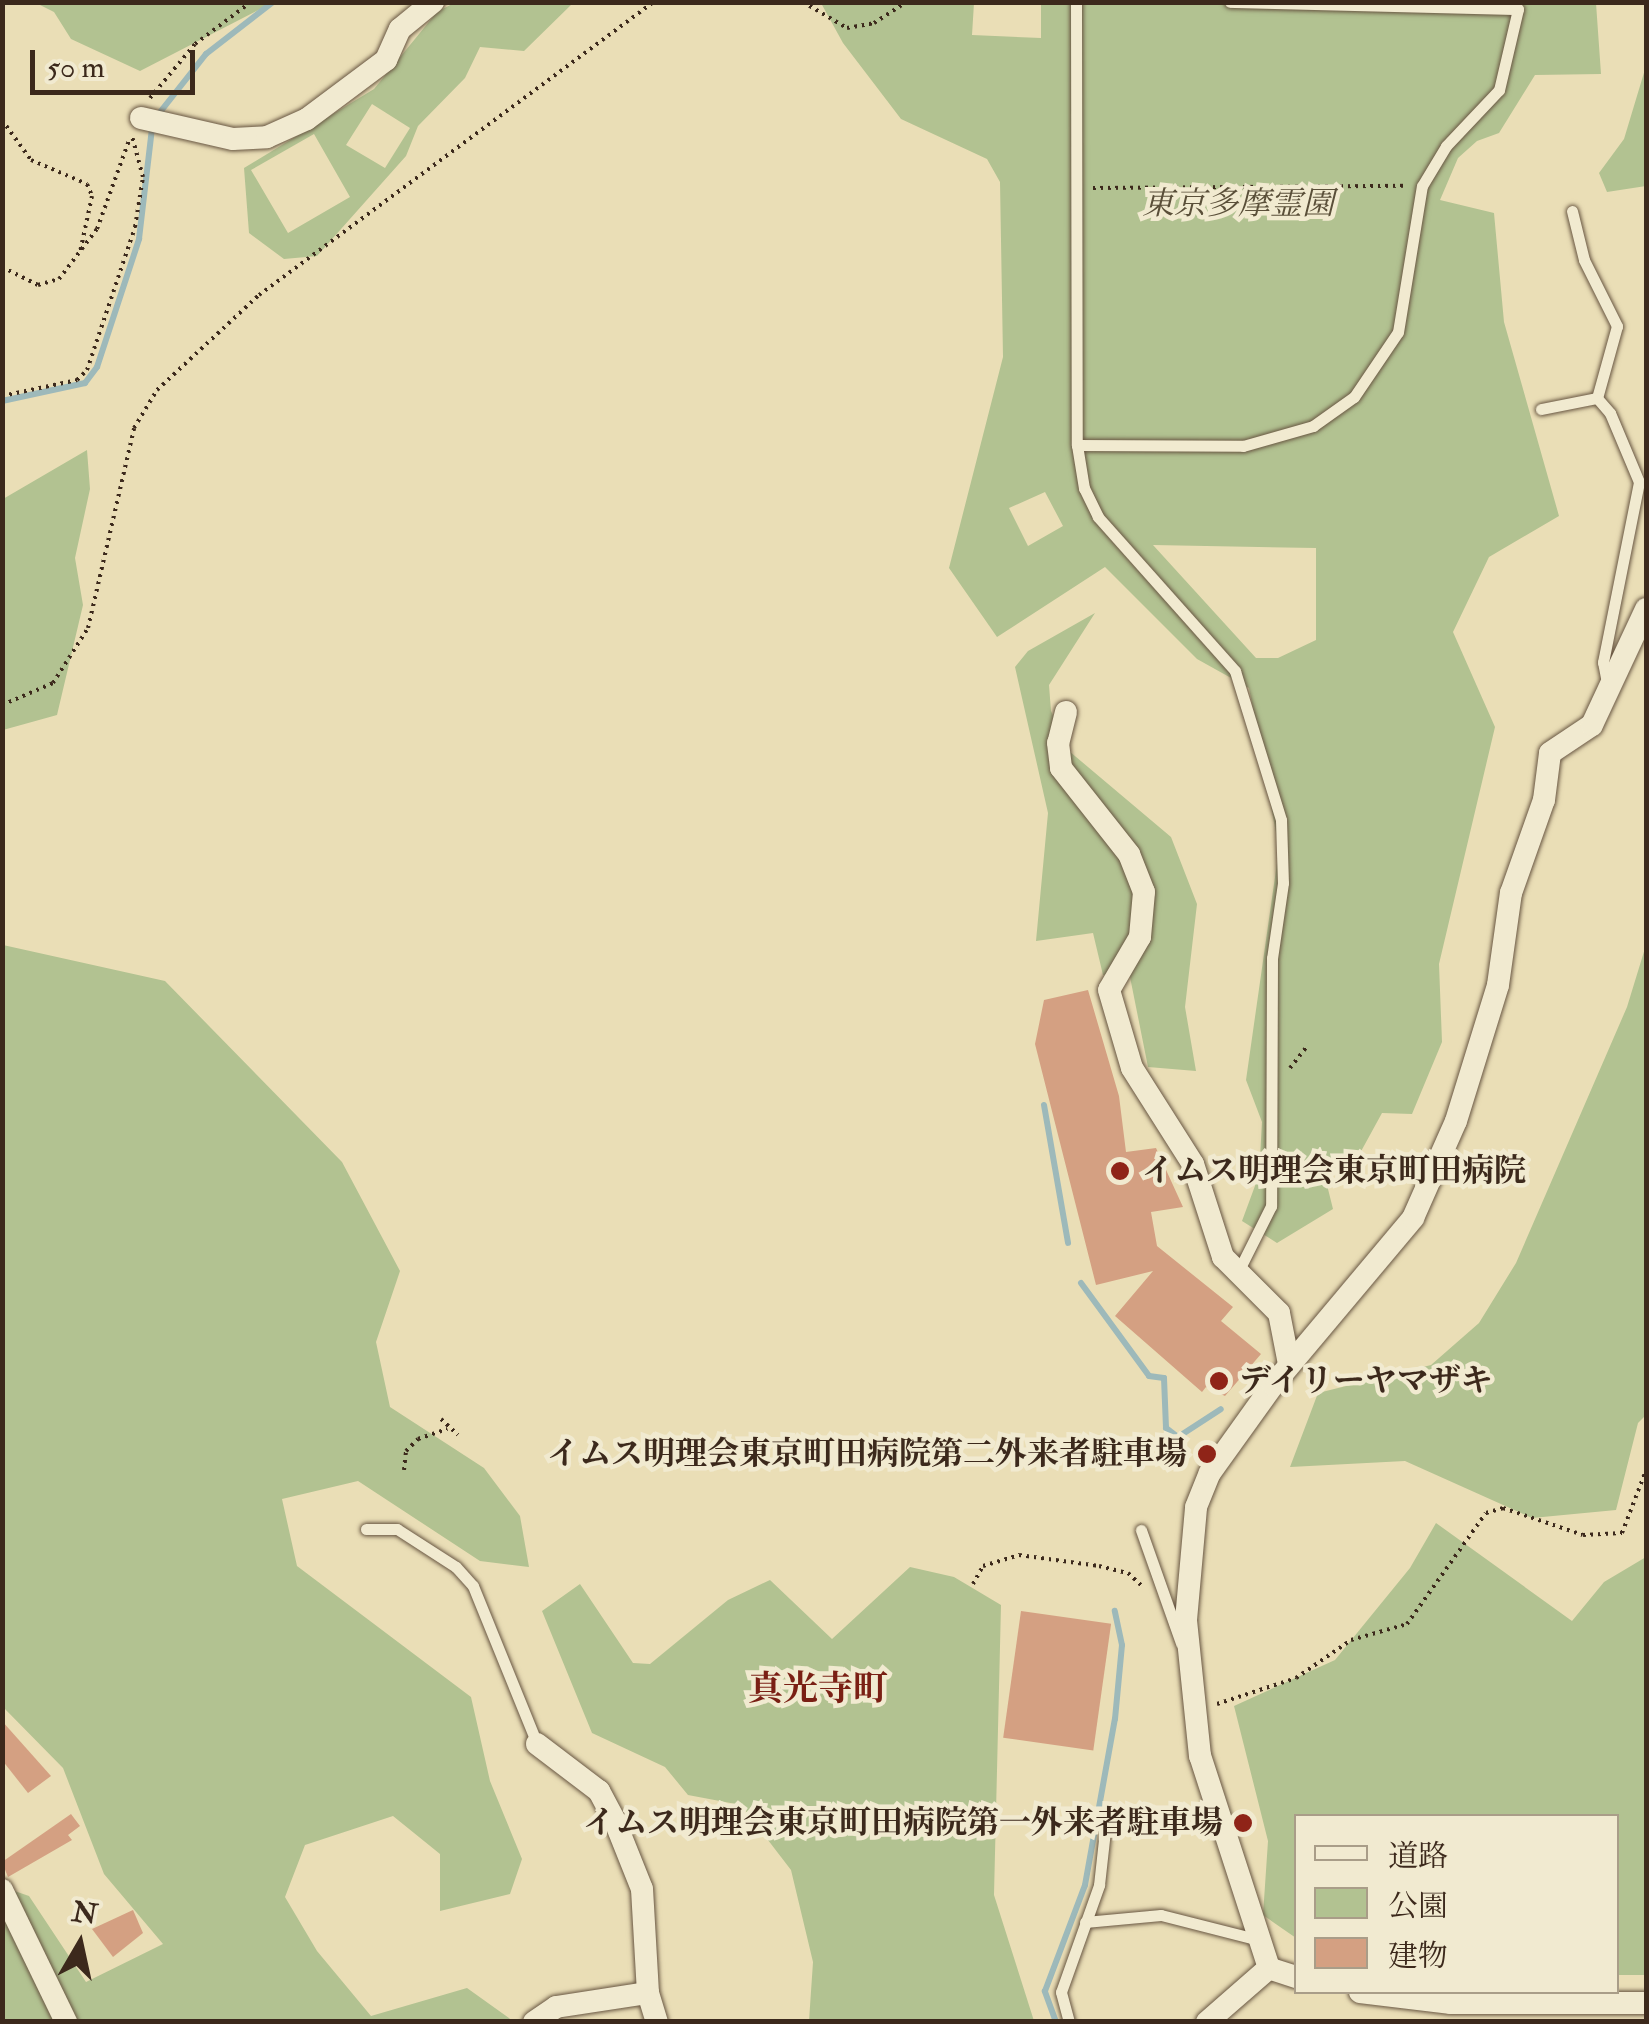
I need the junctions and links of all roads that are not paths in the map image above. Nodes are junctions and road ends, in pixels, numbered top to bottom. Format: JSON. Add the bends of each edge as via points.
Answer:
{"nodes":[{"id":1,"x":433,"y":2,"type":"edge"},
{"id":2,"x":1076,"y":2,"type":"edge"},
{"id":3,"x":1230,"y":2,"type":"edge"},
{"id":4,"x":140,"y":118,"type":"road end"},
{"id":5,"x":1572,"y":211,"type":"dead end"},
{"id":6,"x":1597,"y":398,"type":"junction"},
{"id":7,"x":1542,"y":409,"type":"dead end"},
{"id":8,"x":1077,"y":445,"type":"junction"},
{"id":9,"x":1646,"y":610,"type":"edge"},
{"id":10,"x":1609,"y":690,"type":"junction"},
{"id":11,"x":1066,"y":712,"type":"dead end"},
{"id":12,"x":1238,"y":1270,"type":"junction"},
{"id":13,"x":1289,"y":1364,"type":"junction"},
{"id":14,"x":366,"y":1529,"type":"dead end"},
{"id":15,"x":1140,"y":1530,"type":"dead end"},
{"id":16,"x":1189,"y":1660,"type":"junction"},
{"id":17,"x":537,"y":1744,"type":"joint"},
{"id":18,"x":1106,"y":1822,"type":"dead end"},
{"id":19,"x":2,"y":1890,"type":"edge"},
{"id":20,"x":1085,"y":1922,"type":"junction"},
{"id":21,"x":1259,"y":1940,"type":"junction"},
{"id":22,"x":1269,"y":1968,"type":"junction"},
{"id":23,"x":1294,"y":1977,"type":"edge"},
{"id":24,"x":648,"y":1993,"type":"junction"},
{"id":25,"x":1375,"y":1994,"type":"edge"},
{"id":26,"x":1646,"y":2003,"type":"edge"},
{"id":27,"x":66,"y":2022,"type":"edge"},
{"id":28,"x":534,"y":2022,"type":"edge"},
{"id":29,"x":657,"y":2022,"type":"edge"},
{"id":30,"x":1069,"y":2022,"type":"edge"},
{"id":31,"x":1207,"y":2022,"type":"edge"}],
"edges":[{"from":1,"to":4,"type":"street","via":[[400,28],[386,60],[307,119],[253,141]]},
{"from":2,"to":8,"type":"lane"},
{"from":3,"to":8,"type":"lane","via":[[1518,9],[1499,90],[1446,146],[1422,186],[1398,332],[1376,371],[1333,414],[1288,438],[1244,446]]},
{"from":5,"to":6,"type":"lane","via":[[1584,260],[1618,326]]},
{"from":6,"to":7,"type":"lane"},
{"from":6,"to":10,"type":"lane","via":[[1610,413],[1638,482],[1604,662]]},
{"from":8,"to":12,"type":"lane","via":[[1084,488],[1098,517],[1217,647],[1246,698],[1281,820],[1283,883],[1272,958],[1271,1206]]},
{"from":9,"to":10,"type":"street"},
{"from":10,"to":13,"type":"street","via":[[1592,724],[1550,754],[1544,800],[1511,894],[1498,985],[1456,1121],[1412,1218]]},
{"from":11,"to":12,"type":"street","via":[[1058,743],[1061,768],[1129,854],[1144,892],[1140,937],[1109,990],[1132,1068],[1193,1164],[1224,1257]]},
{"from":12,"to":13,"type":"street","via":[[1279,1313]]},
{"from":13,"to":16,"type":"street","via":[[1200,1493],[1186,1620]]},
{"from":14,"to":17,"type":"lane","via":[[397,1529],[456,1566],[474,1586]]},
{"from":15,"to":16,"type":"lane"},
{"from":16,"to":21,"type":"street","via":[[1200,1756]]},
{"from":17,"to":24,"type":"street","via":[[599,1791],[614,1819],[642,1889]]},
{"from":18,"to":20,"type":"lane","via":[[1099,1884]]},
{"from":19,"to":27,"type":"street"},
{"from":20,"to":21,"type":"lane","via":[[1162,1915]]},
{"from":20,"to":30,"type":"lane","via":[[1060,1992]]},
{"from":21,"to":22,"type":"street"},
{"from":22,"to":23,"type":"street"},
{"from":22,"to":31,"type":"street"},
{"from":24,"to":28,"type":"street","via":[[556,2007]]},
{"from":24,"to":29,"type":"street"},
{"from":25,"to":26,"type":"street","via":[[1451,2004]]}]}
